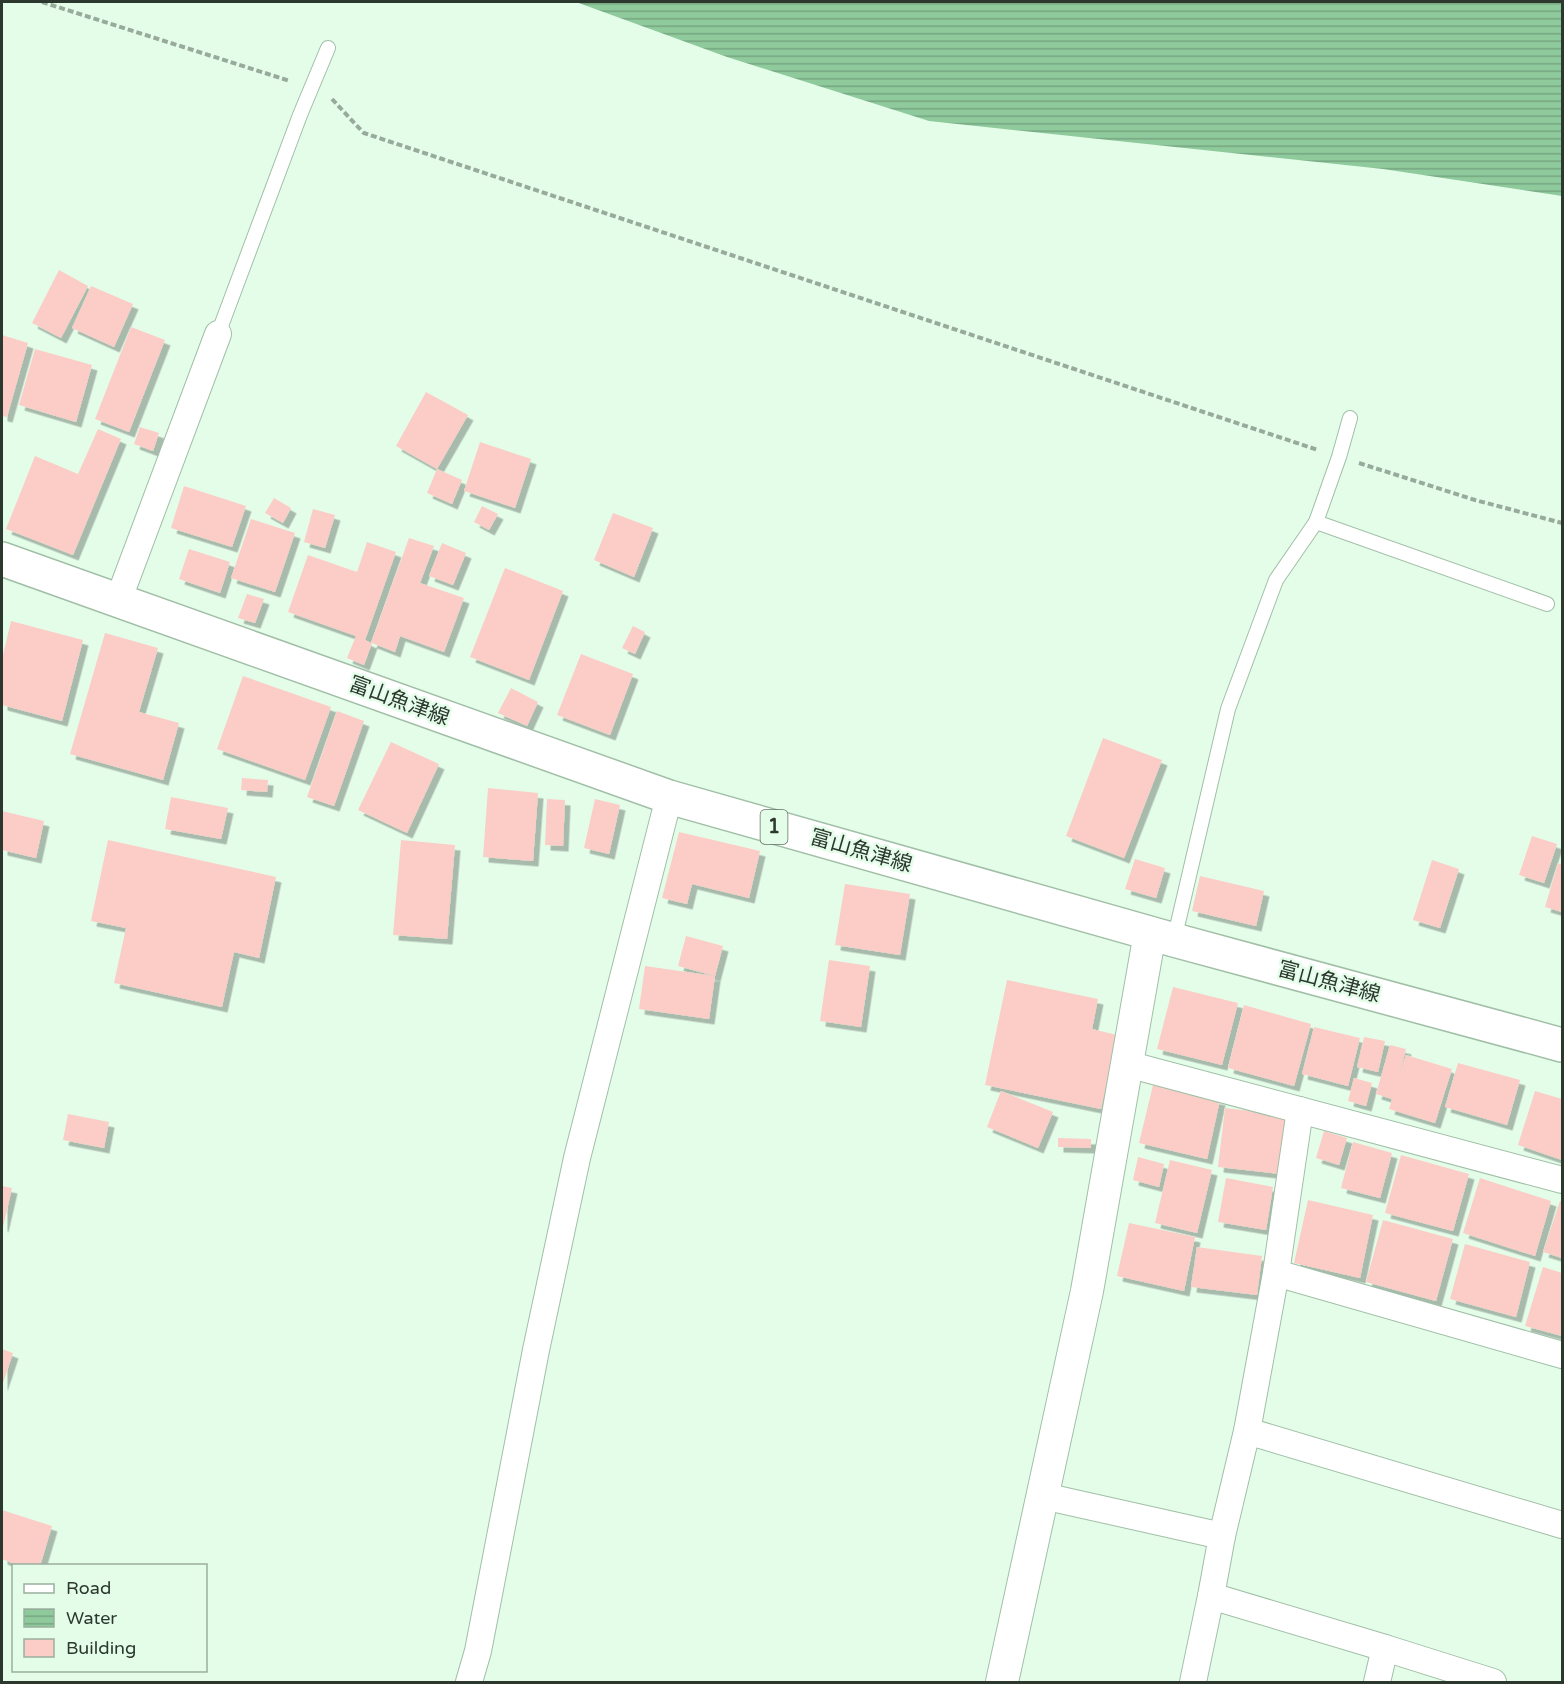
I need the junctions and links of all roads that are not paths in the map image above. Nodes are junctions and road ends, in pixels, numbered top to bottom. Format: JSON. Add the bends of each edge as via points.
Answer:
{"nodes":[{"id":1,"x":328,"y":48,"type":"dead end"},
{"id":2,"x":218,"y":334,"type":"joint"},
{"id":3,"x":1350,"y":418,"type":"dead end"},
{"id":4,"x":1316,"y":522,"type":"junction"},
{"id":5,"x":2,"y":559,"type":"edge"},
{"id":6,"x":118,"y":600,"type":"junction"},
{"id":7,"x":1547,"y":604,"type":"dead end"},
{"id":8,"x":669,"y":797,"type":"junction"},
{"id":9,"x":1162,"y":936,"type":"junction"},
{"id":10,"x":1563,"y":1045,"type":"edge"},
{"id":11,"x":1127,"y":1064,"type":"junction"},
{"id":12,"x":1300,"y":1110,"type":"junction"},
{"id":13,"x":1563,"y":1180,"type":"edge"},
{"id":14,"x":1276,"y":1273,"type":"junction"},
{"id":15,"x":1563,"y":1355,"type":"edge"},
{"id":16,"x":1247,"y":1431,"type":"junction"},
{"id":17,"x":1043,"y":1496,"type":"junction"},
{"id":18,"x":1563,"y":1525,"type":"edge"},
{"id":19,"x":1222,"y":1536,"type":"junction"},
{"id":20,"x":1211,"y":1596,"type":"junction"},
{"id":21,"x":1386,"y":1648,"type":"junction"},
{"id":22,"x":469,"y":1683,"type":"edge"},
{"id":23,"x":1002,"y":1683,"type":"edge"},
{"id":24,"x":1193,"y":1683,"type":"edge"},
{"id":25,"x":1377,"y":1683,"type":"edge"},
{"id":26,"x":1493,"y":1683,"type":"edge"}],
"edges":[{"from":1,"to":2,"type":"lane"},
{"from":2,"to":6,"type":"street"},
{"from":3,"to":4,"type":"lane"},
{"from":4,"to":7,"type":"lane"},
{"from":4,"to":9,"type":"lane","via":[[1276,580],[1228,709]]},
{"from":5,"to":6,"type":"main road","name":"富山魚津線","number":"1"},
{"from":6,"to":8,"type":"main road","name":"富山魚津線","number":"1"},
{"from":8,"to":9,"type":"main road","name":"富山魚津線","number":"1"},
{"from":8,"to":22,"type":"street","via":[[577,1158]]},
{"from":9,"to":10,"type":"main road","name":"富山魚津線","number":"1"},
{"from":9,"to":11,"type":"street"},
{"from":11,"to":12,"type":"street"},
{"from":11,"to":17,"type":"street","via":[[1087,1291]]},
{"from":12,"to":13,"type":"street"},
{"from":12,"to":14,"type":"street"},
{"from":14,"to":15,"type":"street"},
{"from":14,"to":16,"type":"street"},
{"from":16,"to":18,"type":"street"},
{"from":16,"to":19,"type":"street"},
{"from":17,"to":19,"type":"street"},
{"from":17,"to":23,"type":"street"},
{"from":19,"to":20,"type":"street"},
{"from":20,"to":21,"type":"street"},
{"from":20,"to":24,"type":"street"},
{"from":21,"to":25,"type":"street"},
{"from":21,"to":26,"type":"street"}]}
